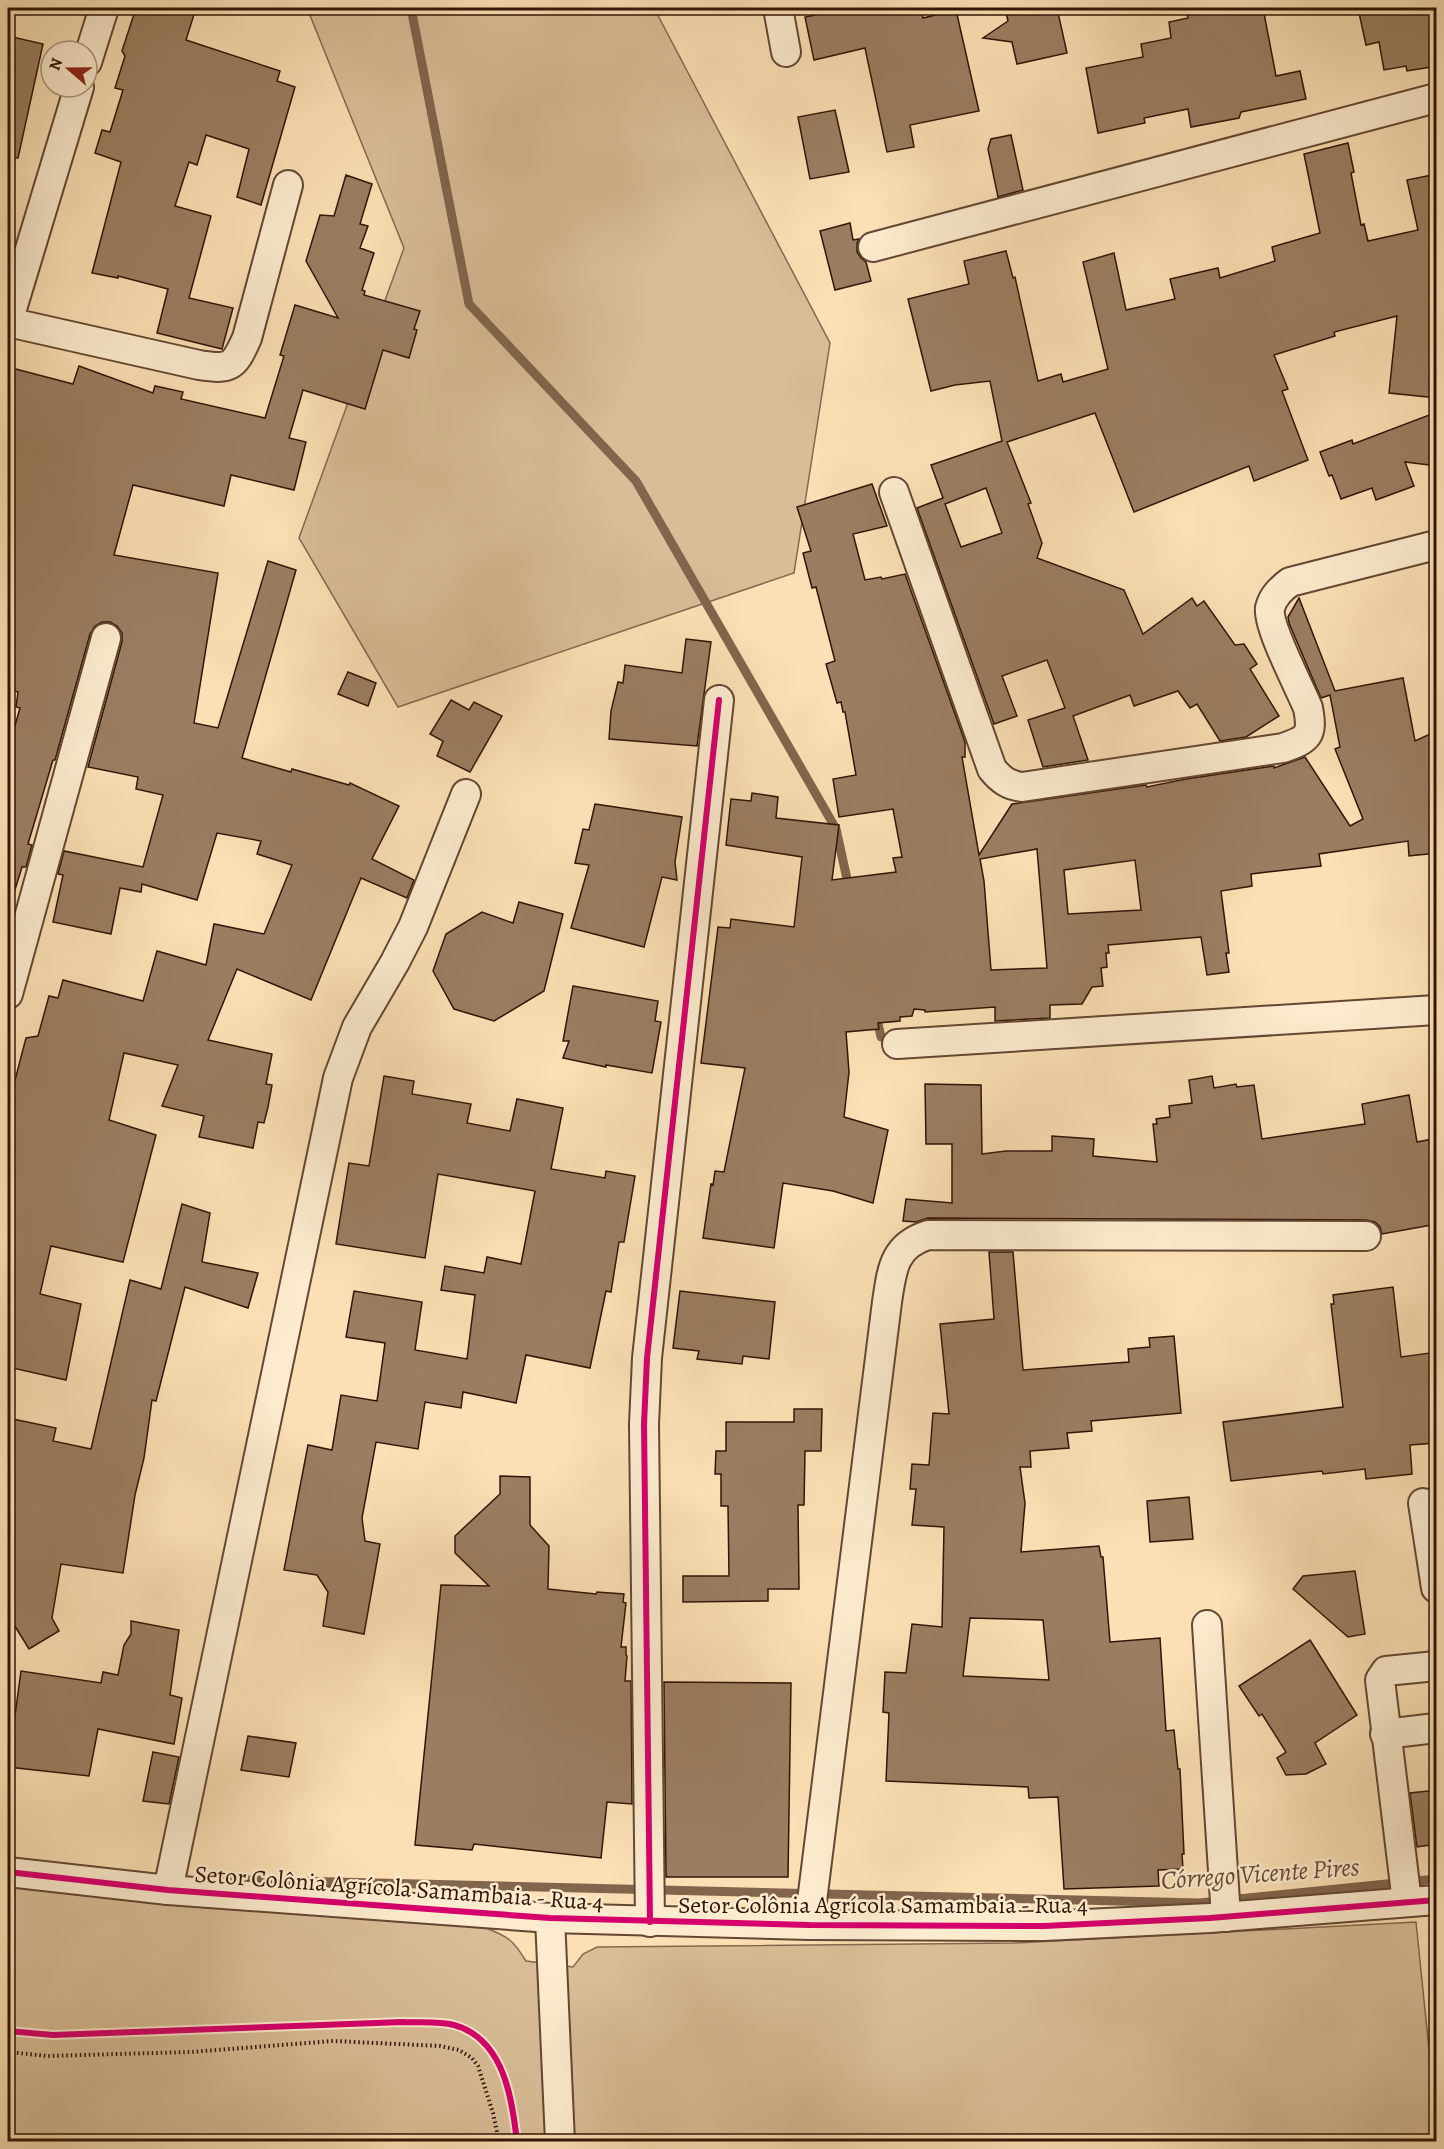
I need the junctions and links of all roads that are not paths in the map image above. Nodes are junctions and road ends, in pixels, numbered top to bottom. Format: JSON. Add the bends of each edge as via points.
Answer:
{"nodes":[{"id":1,"x":104,"y":8,"type":"edge"},
{"id":2,"x":778,"y":8,"type":"edge"},
{"id":3,"x":94,"y":39,"type":"edge"},
{"id":4,"x":786,"y":52,"type":"dead end"},
{"id":5,"x":1437,"y":98,"type":"edge"},
{"id":6,"x":75,"y":99,"type":"edge"},
{"id":7,"x":288,"y":185,"type":"dead end"},
{"id":8,"x":873,"y":247,"type":"dead end"},
{"id":9,"x":8,"y":322,"type":"edge"},
{"id":10,"x":894,"y":492,"type":"dead end"},
{"id":11,"x":1437,"y":546,"type":"edge"},
{"id":12,"x":106,"y":638,"type":"dead end"},
{"id":13,"x":719,"y":700,"type":"dead end"},
{"id":14,"x":466,"y":794,"type":"dead end"},
{"id":15,"x":8,"y":994,"type":"edge"},
{"id":16,"x":1437,"y":1010,"type":"edge"},
{"id":17,"x":897,"y":1044,"type":"dead end"},
{"id":18,"x":1366,"y":1236,"type":"dead end"},
{"id":19,"x":1423,"y":1503,"type":"dead end"},
{"id":20,"x":1437,"y":1588,"type":"edge"},
{"id":21,"x":1206,"y":1626,"type":"dead end"},
{"id":22,"x":1437,"y":1666,"type":"edge"},
{"id":23,"x":1437,"y":1728,"type":"edge"},
{"id":24,"x":1385,"y":1734,"type":"junction"},
{"id":25,"x":8,"y":1872,"type":"edge"},
{"id":26,"x":168,"y":1890,"type":"junction"},
{"id":27,"x":1437,"y":1900,"type":"edge"},
{"id":28,"x":1407,"y":1902,"type":"junction"},
{"id":29,"x":1227,"y":1917,"type":"junction"},
{"id":30,"x":550,"y":1918,"type":"junction"},
{"id":31,"x":650,"y":1922,"type":"junction"},
{"id":32,"x":809,"y":1926,"type":"junction"},
{"id":33,"x":560,"y":2142,"type":"edge"}],
"edges":[{"from":1,"to":3,"type":"street"},
{"from":2,"to":4,"type":"street"},
{"from":5,"to":8,"type":"street"},
{"from":6,"to":9,"type":"street"},
{"from":7,"to":9,"type":"street","via":[[247,338],[231,364],[220,368],[199,365]]},
{"from":10,"to":11,"type":"street","via":[[992,769],[1001,780],[1022,787],[1283,748],[1305,739],[1311,723],[1308,708],[1270,618],[1279,591],[1290,582]]},
{"from":12,"to":15,"type":"street"},
{"from":13,"to":31,"type":"street","via":[[647,1358],[644,1424]]},
{"from":14,"to":26,"type":"street","via":[[413,927],[357,1027],[338,1078]]},
{"from":16,"to":17,"type":"street"},
{"from":18,"to":32,"type":"street","via":[[928,1235],[915,1239],[903,1250],[892,1266]]},
{"from":19,"to":20,"type":"street"},
{"from":21,"to":29,"type":"street"},
{"from":22,"to":24,"type":"street","via":[[1386,1671],[1380,1680]]},
{"from":23,"to":24,"type":"street"},
{"from":24,"to":28,"type":"street"},
{"from":25,"to":26,"type":"street","name":"Setor Colônia Agrícola Samambaia - Rua 4"},
{"from":26,"to":30,"type":"street","name":"Setor Colônia Agrícola Samambaia - Rua 4"},
{"from":27,"to":28,"type":"street","name":"Setor Colônia Agrícola Samambaia - Rua 4"},
{"from":28,"to":29,"type":"street","name":"Setor Colônia Agrícola Samambaia - Rua 4"},
{"from":29,"to":32,"type":"street","name":"Setor Colônia Agrícola Samambaia - Rua 4","via":[[1044,1926]]},
{"from":30,"to":31,"type":"street","name":"Setor Colônia Agrícola Samambaia - Rua 4"},
{"from":30,"to":33,"type":"street"},
{"from":31,"to":32,"type":"street","name":"Setor Colônia Agrícola Samambaia - Rua 4"}]}
